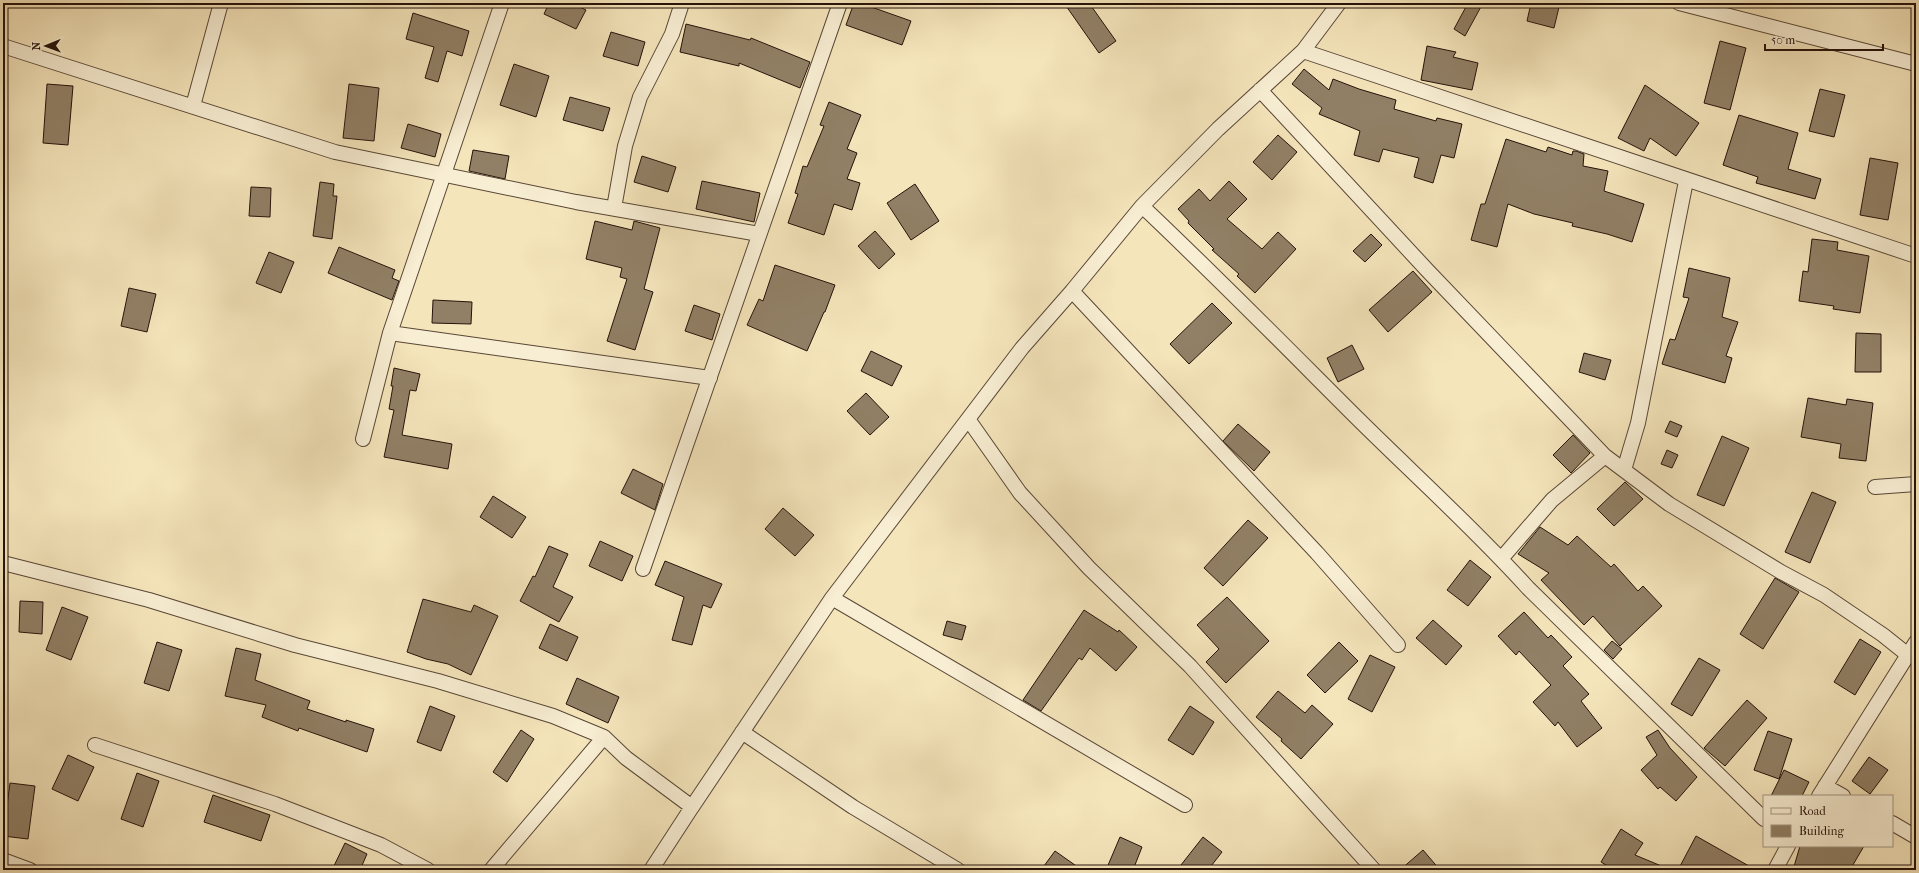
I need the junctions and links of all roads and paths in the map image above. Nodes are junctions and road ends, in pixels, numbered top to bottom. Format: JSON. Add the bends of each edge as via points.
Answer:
{"nodes":[{"id":1,"x":221,"y":3,"type":"edge"},
{"id":2,"x":502,"y":3,"type":"edge"},
{"id":3,"x":682,"y":3,"type":"edge"},
{"id":4,"x":840,"y":3,"type":"edge"},
{"id":5,"x":1340,"y":3,"type":"edge"},
{"id":6,"x":1679,"y":3,"type":"edge"},
{"id":7,"x":3,"y":46,"type":"edge"},
{"id":8,"x":1303,"y":51,"type":"junction"},
{"id":9,"x":1915,"y":61,"type":"edge"},
{"id":10,"x":1260,"y":90,"type":"junction"},
{"id":11,"x":193,"y":106,"type":"junction"},
{"id":12,"x":445,"y":174,"type":"junction"},
{"id":13,"x":1686,"y":181,"type":"junction"},
{"id":14,"x":1142,"y":206,"type":"junction"},
{"id":15,"x":614,"y":208,"type":"junction"},
{"id":16,"x":759,"y":234,"type":"junction"},
{"id":17,"x":1916,"y":256,"type":"edge"},
{"id":18,"x":1072,"y":291,"type":"junction"},
{"id":19,"x":390,"y":333,"type":"junction"},
{"id":20,"x":710,"y":378,"type":"junction"},
{"id":21,"x":968,"y":419,"type":"junction"},
{"id":22,"x":363,"y":439,"type":"dead end"},
{"id":23,"x":1605,"y":456,"type":"junction"},
{"id":24,"x":1624,"y":470,"type":"junction"},
{"id":25,"x":1916,"y":484,"type":"edge"},
{"id":26,"x":1875,"y":486,"type":"dead end"},
{"id":27,"x":1501,"y":559,"type":"junction"},
{"id":28,"x":3,"y":563,"type":"edge"},
{"id":29,"x":643,"y":569,"type":"dead end"},
{"id":30,"x":832,"y":598,"type":"junction"},
{"id":31,"x":1398,"y":645,"type":"dead end"},
{"id":32,"x":1914,"y":647,"type":"edge"},
{"id":33,"x":742,"y":732,"type":"junction"},
{"id":34,"x":604,"y":737,"type":"junction"},
{"id":35,"x":95,"y":745,"type":"dead end"},
{"id":36,"x":1822,"y":791,"type":"edge"},
{"id":37,"x":1839,"y":795,"type":"edge"},
{"id":38,"x":1185,"y":805,"type":"dead end"},
{"id":39,"x":692,"y":807,"type":"junction"},
{"id":40,"x":1763,"y":818,"type":"edge"},
{"id":41,"x":1893,"y":824,"type":"edge"},
{"id":42,"x":1916,"y":837,"type":"edge"},
{"id":43,"x":1787,"y":847,"type":"edge"},
{"id":44,"x":3,"y":860,"type":"edge"},
{"id":45,"x":30,"y":870,"type":"edge"},
{"id":46,"x":428,"y":870,"type":"edge"},
{"id":47,"x":491,"y":870,"type":"edge"},
{"id":48,"x":651,"y":870,"type":"edge"},
{"id":49,"x":958,"y":870,"type":"edge"},
{"id":50,"x":1374,"y":870,"type":"edge"},
{"id":51,"x":1775,"y":870,"type":"edge"}],
"edges":[{"from":1,"to":11,"type":"street"},
{"from":2,"to":12,"type":"street"},
{"from":3,"to":15,"type":"street","via":[[672,34],[640,97],[625,146]]},
{"from":4,"to":16,"type":"street"},
{"from":5,"to":8,"type":"street"},
{"from":6,"to":9,"type":"street"},
{"from":7,"to":11,"type":"street"},
{"from":8,"to":10,"type":"street"},
{"from":8,"to":13,"type":"street"},
{"from":10,"to":14,"type":"street"},
{"from":10,"to":23,"type":"street"},
{"from":11,"to":12,"type":"street","via":[[335,152]]},
{"from":12,"to":15,"type":"street"},
{"from":12,"to":19,"type":"street"},
{"from":13,"to":17,"type":"street"},
{"from":13,"to":24,"type":"street","via":[[1638,423]]},
{"from":14,"to":18,"type":"street"},
{"from":14,"to":27,"type":"street","via":[[1212,271]]},
{"from":15,"to":16,"type":"street"},
{"from":16,"to":20,"type":"street"},
{"from":18,"to":21,"type":"street","via":[[1022,348]]},
{"from":18,"to":31,"type":"street","via":[[1317,553]]},
{"from":19,"to":20,"type":"street"},
{"from":19,"to":22,"type":"street"},
{"from":20,"to":29,"type":"street"},
{"from":21,"to":30,"type":"street"},
{"from":21,"to":50,"type":"street","via":[[1020,493],[1089,568],[1190,666]]},
{"from":23,"to":24,"type":"street"},
{"from":23,"to":27,"type":"street","via":[[1552,500]]},
{"from":24,"to":32,"type":"street","via":[[1669,504],[1824,595],[1883,635]]},
{"from":25,"to":26,"type":"street"},
{"from":27,"to":40,"type":"street"},
{"from":28,"to":34,"type":"street","via":[[149,600],[294,645],[438,681],[552,716]]},
{"from":30,"to":33,"type":"street"},
{"from":30,"to":38,"type":"street"},
{"from":32,"to":36,"type":"street"},
{"from":33,"to":39,"type":"street"},
{"from":33,"to":49,"type":"street","via":[[853,807]]},
{"from":34,"to":39,"type":"street","via":[[626,758]]},
{"from":34,"to":47,"type":"street"},
{"from":35,"to":46,"type":"street","via":[[275,804],[381,845]]},
{"from":36,"to":37,"type":"street"},
{"from":39,"to":48,"type":"street"},
{"from":41,"to":42,"type":"street"},
{"from":43,"to":51,"type":"street"},
{"from":44,"to":45,"type":"street"}]}
